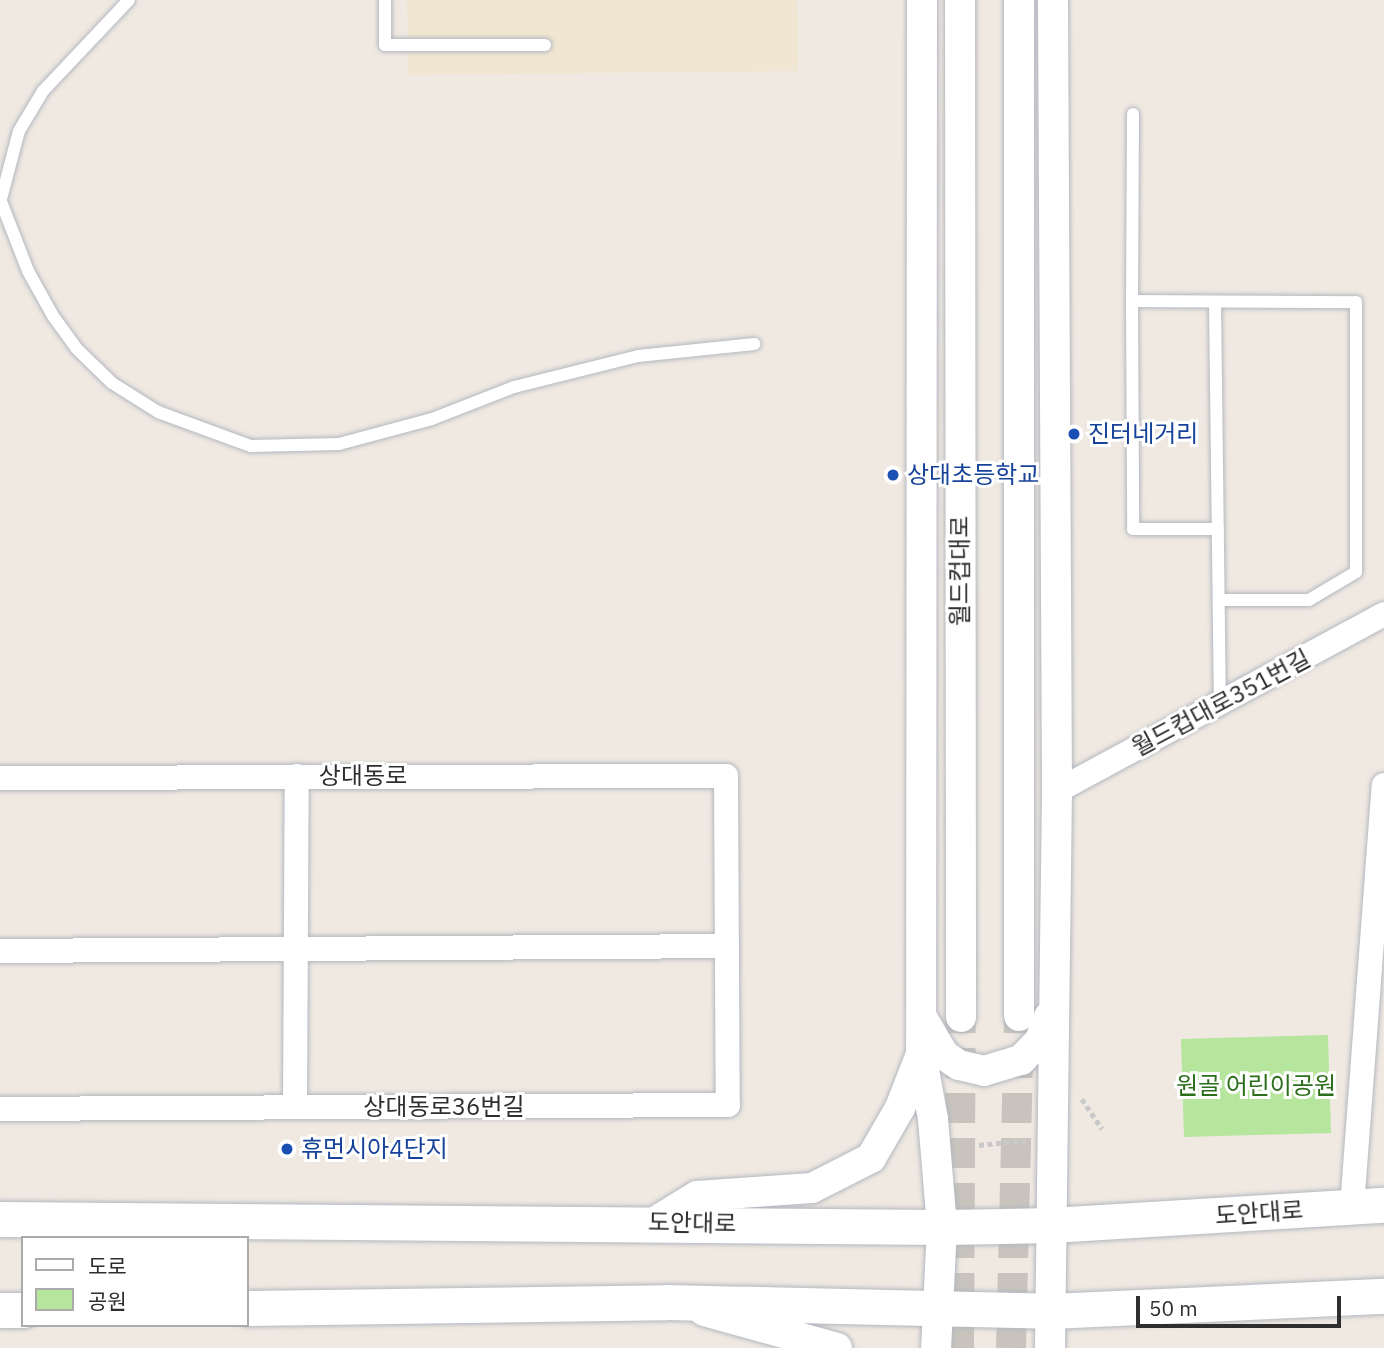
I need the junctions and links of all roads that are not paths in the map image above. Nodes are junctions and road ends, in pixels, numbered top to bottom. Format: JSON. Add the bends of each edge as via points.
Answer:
{"nodes":[{"id":1,"x":129,"y":0,"type":"edge"},
{"id":2,"x":385,"y":0,"type":"edge"},
{"id":3,"x":922,"y":0,"type":"edge"},
{"id":4,"x":960,"y":0,"type":"edge"},
{"id":5,"x":1019,"y":0,"type":"edge"},
{"id":6,"x":1054,"y":0,"type":"edge"},
{"id":7,"x":545,"y":45,"type":"dead end"},
{"id":8,"x":1133,"y":114,"type":"dead end"},
{"id":9,"x":0,"y":199,"type":"edge"},
{"id":10,"x":1132,"y":301,"type":"junction"},
{"id":11,"x":1216,"y":302,"type":"junction"},
{"id":12,"x":754,"y":344,"type":"dead end"},
{"id":13,"x":1218,"y":529,"type":"junction"},
{"id":14,"x":1219,"y":600,"type":"junction"},
{"id":15,"x":1384,"y":614,"type":"edge"},
{"id":16,"x":1220,"y":705,"type":"junction"},
{"id":17,"x":297,"y":776,"type":"junction"},
{"id":18,"x":726,"y":776,"type":"joint"},
{"id":19,"x":0,"y":778,"type":"edge"},
{"id":20,"x":1384,"y":785,"type":"edge"},
{"id":21,"x":1057,"y":791,"type":"junction"},
{"id":22,"x":727,"y":946,"type":"junction"},
{"id":23,"x":296,"y":948,"type":"junction"},
{"id":24,"x":0,"y":951,"type":"edge"},
{"id":25,"x":1052,"y":1008,"type":"junction"},
{"id":26,"x":920,"y":1009,"type":"junction"},
{"id":27,"x":1019,"y":1016,"type":"tunnel mouth"},
{"id":28,"x":961,"y":1017,"type":"tunnel mouth"},
{"id":29,"x":921,"y":1054,"type":"junction"},
{"id":30,"x":295,"y":1107,"type":"junction"},
{"id":31,"x":0,"y":1109,"type":"edge"},
{"id":32,"x":1368,"y":1206,"type":"edge"},
{"id":33,"x":0,"y":1219,"type":"edge"},
{"id":34,"x":653,"y":1223,"type":"junction"},
{"id":35,"x":1053,"y":1225,"type":"junction"},
{"id":36,"x":942,"y":1227,"type":"junction"},
{"id":37,"x":1384,"y":1296,"type":"edge"},
{"id":38,"x":667,"y":1302,"type":"junction"},
{"id":39,"x":248,"y":1308,"type":"edge"},
{"id":40,"x":0,"y":1310,"type":"edge"},
{"id":41,"x":21,"y":1310,"type":"edge"},
{"id":42,"x":940,"y":1310,"type":"junction"},
{"id":43,"x":1050,"y":1311,"type":"junction"},
{"id":44,"x":837,"y":1348,"type":"edge"},
{"id":45,"x":936,"y":1348,"type":"edge"},
{"id":46,"x":1050,"y":1348,"type":"edge"}],
"edges":[{"from":1,"to":9,"type":"lane","via":[[43,91],[19,131]]},
{"from":2,"to":7,"type":"lane","via":[[385,45]]},
{"from":3,"to":26,"type":"street"},
{"from":4,"to":28,"type":"street","name":"월드컵대로"},
{"from":5,"to":27,"type":"street"},
{"from":6,"to":21,"type":"street"},
{"from":8,"to":10,"type":"lane"},
{"from":9,"to":12,"type":"lane","via":[[27,271],[76,348],[112,383],[158,412],[251,446],[339,444],[432,419],[514,387],[638,356]]},
{"from":10,"to":11,"type":"lane"},
{"from":10,"to":13,"type":"lane","via":[[1133,529]]},
{"from":11,"to":13,"type":"lane"},
{"from":11,"to":14,"type":"lane","via":[[1356,302],[1356,572],[1309,600]]},
{"from":13,"to":14,"type":"lane"},
{"from":14,"to":16,"type":"lane"},
{"from":15,"to":16,"type":"street","name":"월드컵대로351번길"},
{"from":16,"to":21,"type":"street","name":"월드컵대로351번길"},
{"from":17,"to":18,"type":"street","name":"상대동로"},
{"from":17,"to":19,"type":"street","name":"상대동로"},
{"from":17,"to":23,"type":"street"},
{"from":18,"to":22,"type":"street","name":"상대동로36번길"},
{"from":20,"to":32,"type":"street"},
{"from":21,"to":25,"type":"street"},
{"from":22,"to":23,"type":"street"},
{"from":22,"to":30,"type":"street","name":"상대동로36번길","via":[[728,1105]]},
{"from":23,"to":24,"type":"street"},
{"from":23,"to":30,"type":"street"},
{"from":25,"to":26,"type":"street","via":[[1032,1051],[1009,1066],[984,1071],[958,1065],[944,1055],[931,1040]]},
{"from":25,"to":35,"type":"street"},
{"from":26,"to":29,"type":"street"},
{"from":29,"to":34,"type":"street","via":[[900,1108],[871,1158],[812,1188],[698,1196]]},
{"from":29,"to":36,"type":"street","via":[[933,1119]]},
{"from":30,"to":31,"type":"street","name":"상대동로36번길"},
{"from":32,"to":35,"type":"main road","name":"도안대로"},
{"from":33,"to":34,"type":"main road","name":"도안대로"},
{"from":34,"to":36,"type":"main road","name":"도안대로"},
{"from":35,"to":36,"type":"main road","name":"도안대로"},
{"from":35,"to":43,"type":"street"},
{"from":36,"to":42,"type":"street"},
{"from":37,"to":43,"type":"main road"},
{"from":38,"to":39,"type":"main road"},
{"from":38,"to":42,"type":"main road"},
{"from":38,"to":44,"type":"street"},
{"from":40,"to":41,"type":"main road"},
{"from":42,"to":43,"type":"main road"},
{"from":42,"to":45,"type":"street"},
{"from":43,"to":46,"type":"street"}]}
